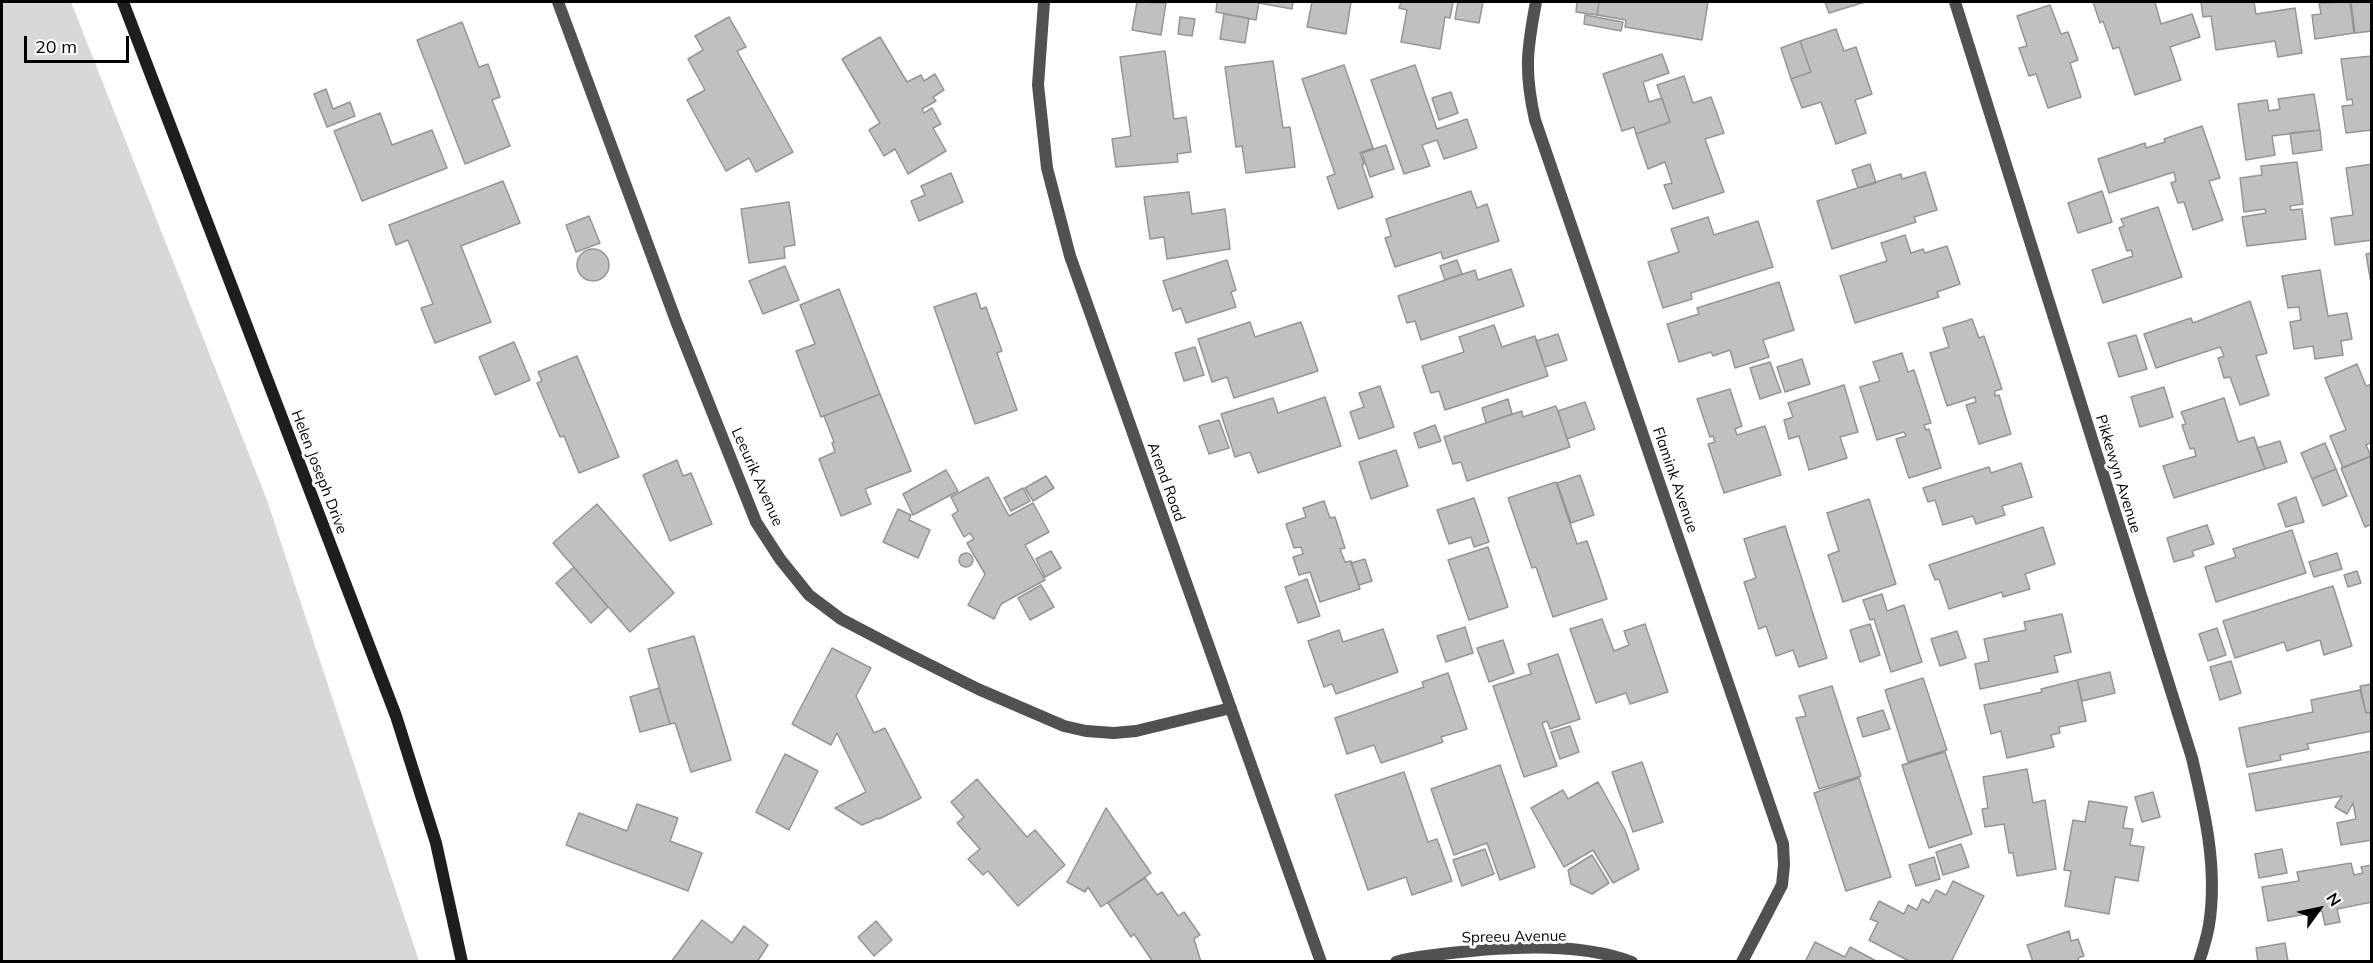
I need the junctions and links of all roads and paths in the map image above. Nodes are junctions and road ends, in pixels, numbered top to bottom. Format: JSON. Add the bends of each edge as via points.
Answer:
{"nodes":[{"id":1,"x":123,"y":2,"type":"edge"},
{"id":2,"x":558,"y":2,"type":"edge"},
{"id":3,"x":1044,"y":2,"type":"edge"},
{"id":4,"x":1536,"y":2,"type":"edge"},
{"id":5,"x":1955,"y":2,"type":"edge"},
{"id":6,"x":1231,"y":708,"type":"junction"},
{"id":7,"x":462,"y":962,"type":"edge"},
{"id":8,"x":1321,"y":962,"type":"edge"},
{"id":9,"x":1396,"y":962,"type":"edge"},
{"id":10,"x":1632,"y":962,"type":"edge"},
{"id":11,"x":1742,"y":962,"type":"edge"},
{"id":12,"x":2199,"y":962,"type":"edge"}],
"edges":[{"from":1,"to":7,"type":"street","name":"Helen Joseph Drive","via":[[396,716],[436,843]]},
{"from":2,"to":6,"type":"street","name":"Leeurik Avenue","via":[[676,321],[756,522],[809,595],[841,619],[906,653],[1064,726],[1114,733],[1136,731]]},
{"from":3,"to":6,"type":"street","name":"Arend Road","via":[[1038,85],[1047,168],[1070,256]]},
{"from":4,"to":11,"type":"street","name":"Flamink Avenue","via":[[1526,64],[1535,120],[1783,844],[1782,885]]},
{"from":5,"to":12,"type":"street","name":"Pikkewyn Avenue","via":[[2192,758],[2206,819],[2212,875],[2209,926]]},
{"from":6,"to":8,"type":"street","name":"Arend Road"},
{"from":9,"to":10,"type":"street","name":"Spreeu Avenue","via":[[1464,952],[1557,949],[1615,955]]}]}
